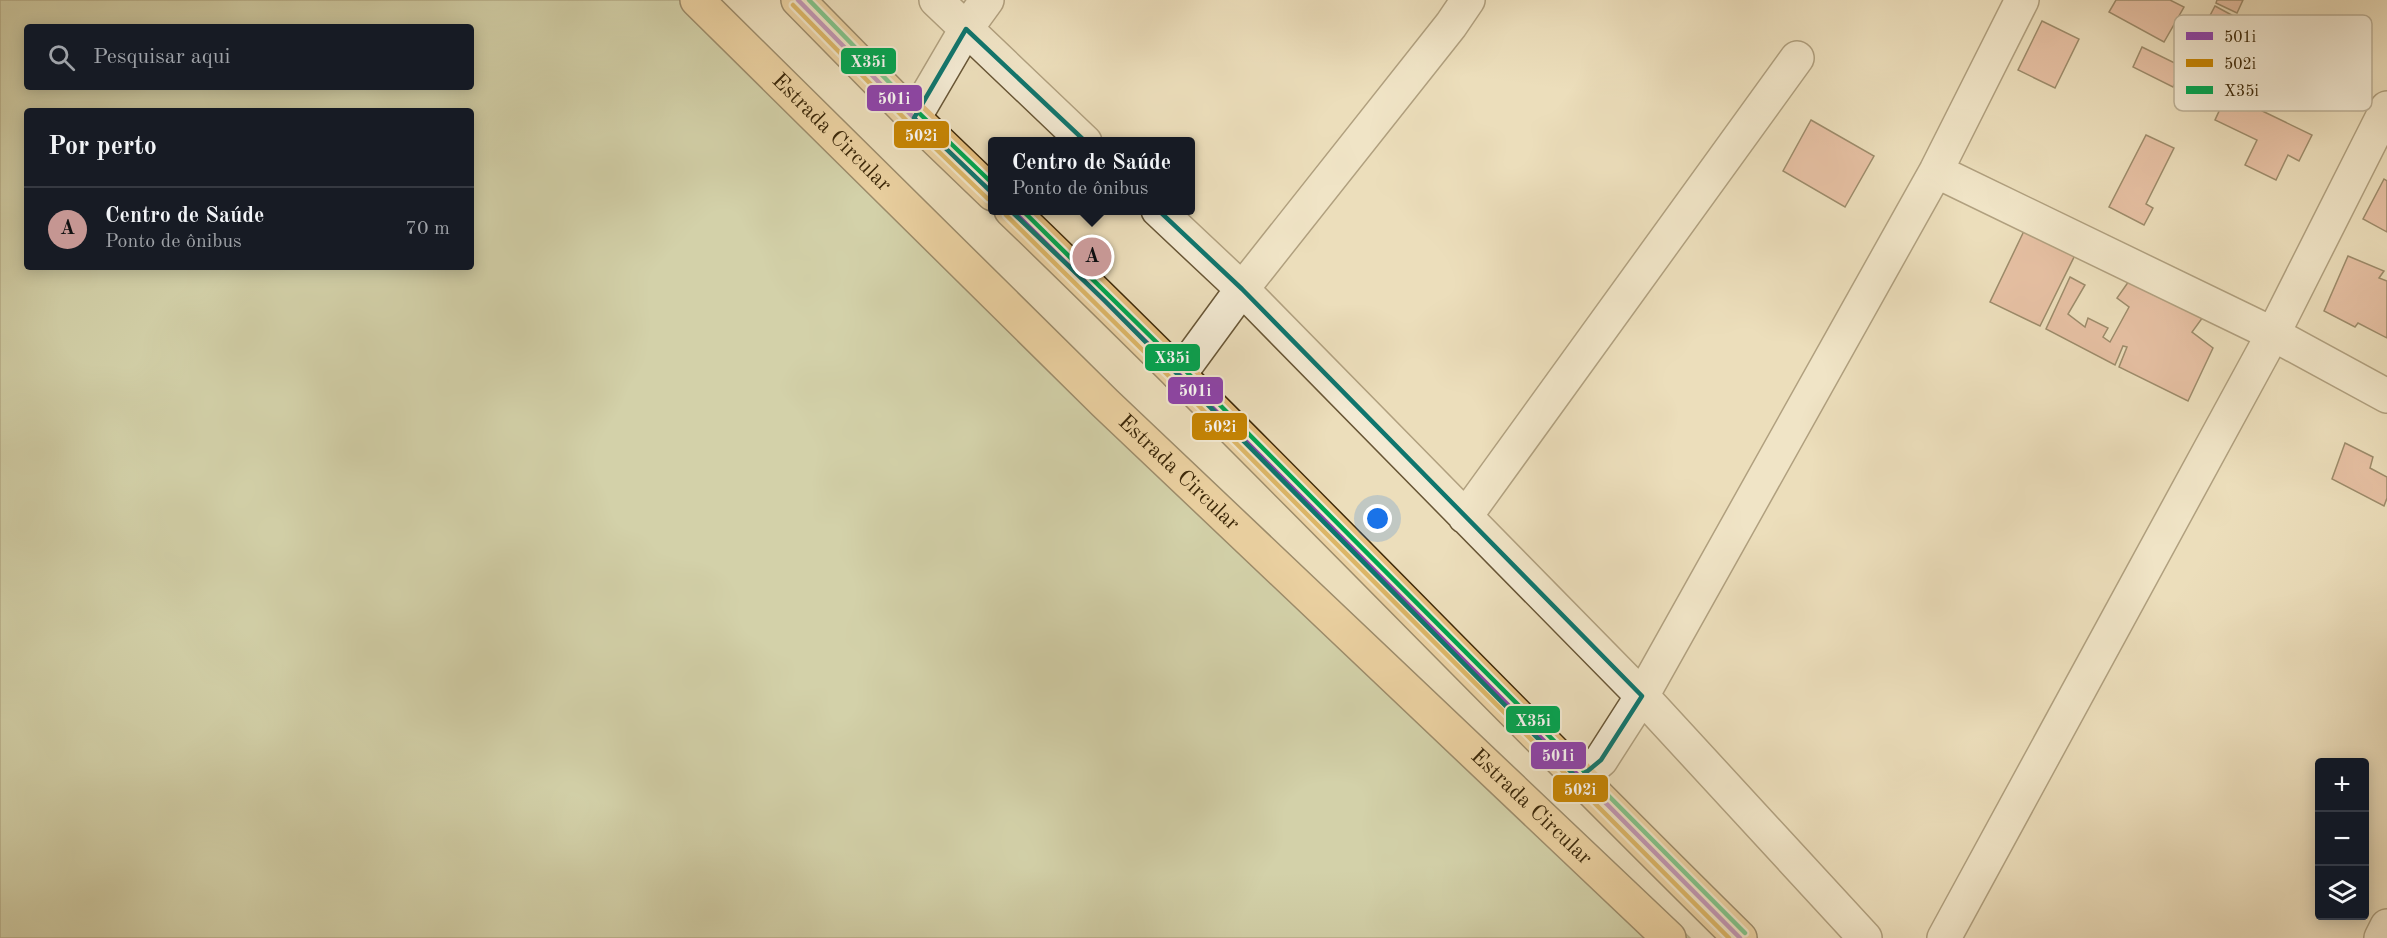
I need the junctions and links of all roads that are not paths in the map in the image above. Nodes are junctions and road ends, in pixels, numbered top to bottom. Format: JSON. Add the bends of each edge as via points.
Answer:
{"nodes":[{"id":1,"x":697,"y":0,"type":"edge"},
{"id":2,"x":798,"y":0,"type":"edge"},
{"id":3,"x":936,"y":0,"type":"edge"},
{"id":4,"x":987,"y":0,"type":"edge"},
{"id":5,"x":1468,"y":0,"type":"edge"},
{"id":6,"x":2022,"y":0,"type":"edge"},
{"id":7,"x":966,"y":29,"type":"junction"},
{"id":8,"x":1797,"y":58,"type":"dead end"},
{"id":9,"x":2387,"y":108,"type":"edge"},
{"id":10,"x":914,"y":118,"type":"junction"},
{"id":11,"x":1081,"y":137,"type":"edge"},
{"id":12,"x":1936,"y":171,"type":"junction"},
{"id":13,"x":988,"y":189,"type":"edge"},
{"id":14,"x":1016,"y":215,"type":"edge"},
{"id":15,"x":1163,"y":215,"type":"edge"},
{"id":16,"x":1242,"y":289,"type":"junction"},
{"id":17,"x":2273,"y":334,"type":"junction"},
{"id":18,"x":1179,"y":375,"type":"junction"},
{"id":19,"x":2387,"y":396,"type":"edge"},
{"id":20,"x":1465,"y":517,"type":"junction"},
{"id":21,"x":1642,"y":696,"type":"junction"},
{"id":22,"x":1578,"y":779,"type":"junction"},
{"id":23,"x":2387,"y":926,"type":"edge"},
{"id":24,"x":1669,"y":938,"type":"edge"},
{"id":25,"x":1740,"y":938,"type":"edge"},
{"id":26,"x":1865,"y":938,"type":"edge"},
{"id":27,"x":1944,"y":938,"type":"edge"},
{"id":28,"x":2381,"y":938,"type":"edge"}],
"edges":[{"from":1,"to":24,"type":"main road","name":"Estrada Circular","via":[[1105,404]]},
{"from":2,"to":10,"type":"main road"},
{"from":3,"to":7,"type":"street"},
{"from":4,"to":7,"type":"street"},
{"from":5,"to":16,"type":"street"},
{"from":6,"to":12,"type":"street"},
{"from":7,"to":10,"type":"street"},
{"from":7,"to":11,"type":"street"},
{"from":8,"to":20,"type":"street"},
{"from":9,"to":17,"type":"street"},
{"from":10,"to":13,"type":"main road"},
{"from":12,"to":17,"type":"street"},
{"from":12,"to":21,"type":"street"},
{"from":14,"to":18,"type":"main road"},
{"from":15,"to":16,"type":"street"},
{"from":16,"to":18,"type":"street"},
{"from":16,"to":20,"type":"street"},
{"from":17,"to":19,"type":"street"},
{"from":17,"to":27,"type":"street"},
{"from":18,"to":22,"type":"main road"},
{"from":20,"to":21,"type":"street"},
{"from":21,"to":22,"type":"street","via":[[1601,760]]},
{"from":21,"to":26,"type":"street"},
{"from":22,"to":25,"type":"main road"},
{"from":23,"to":28,"type":"street"}]}
